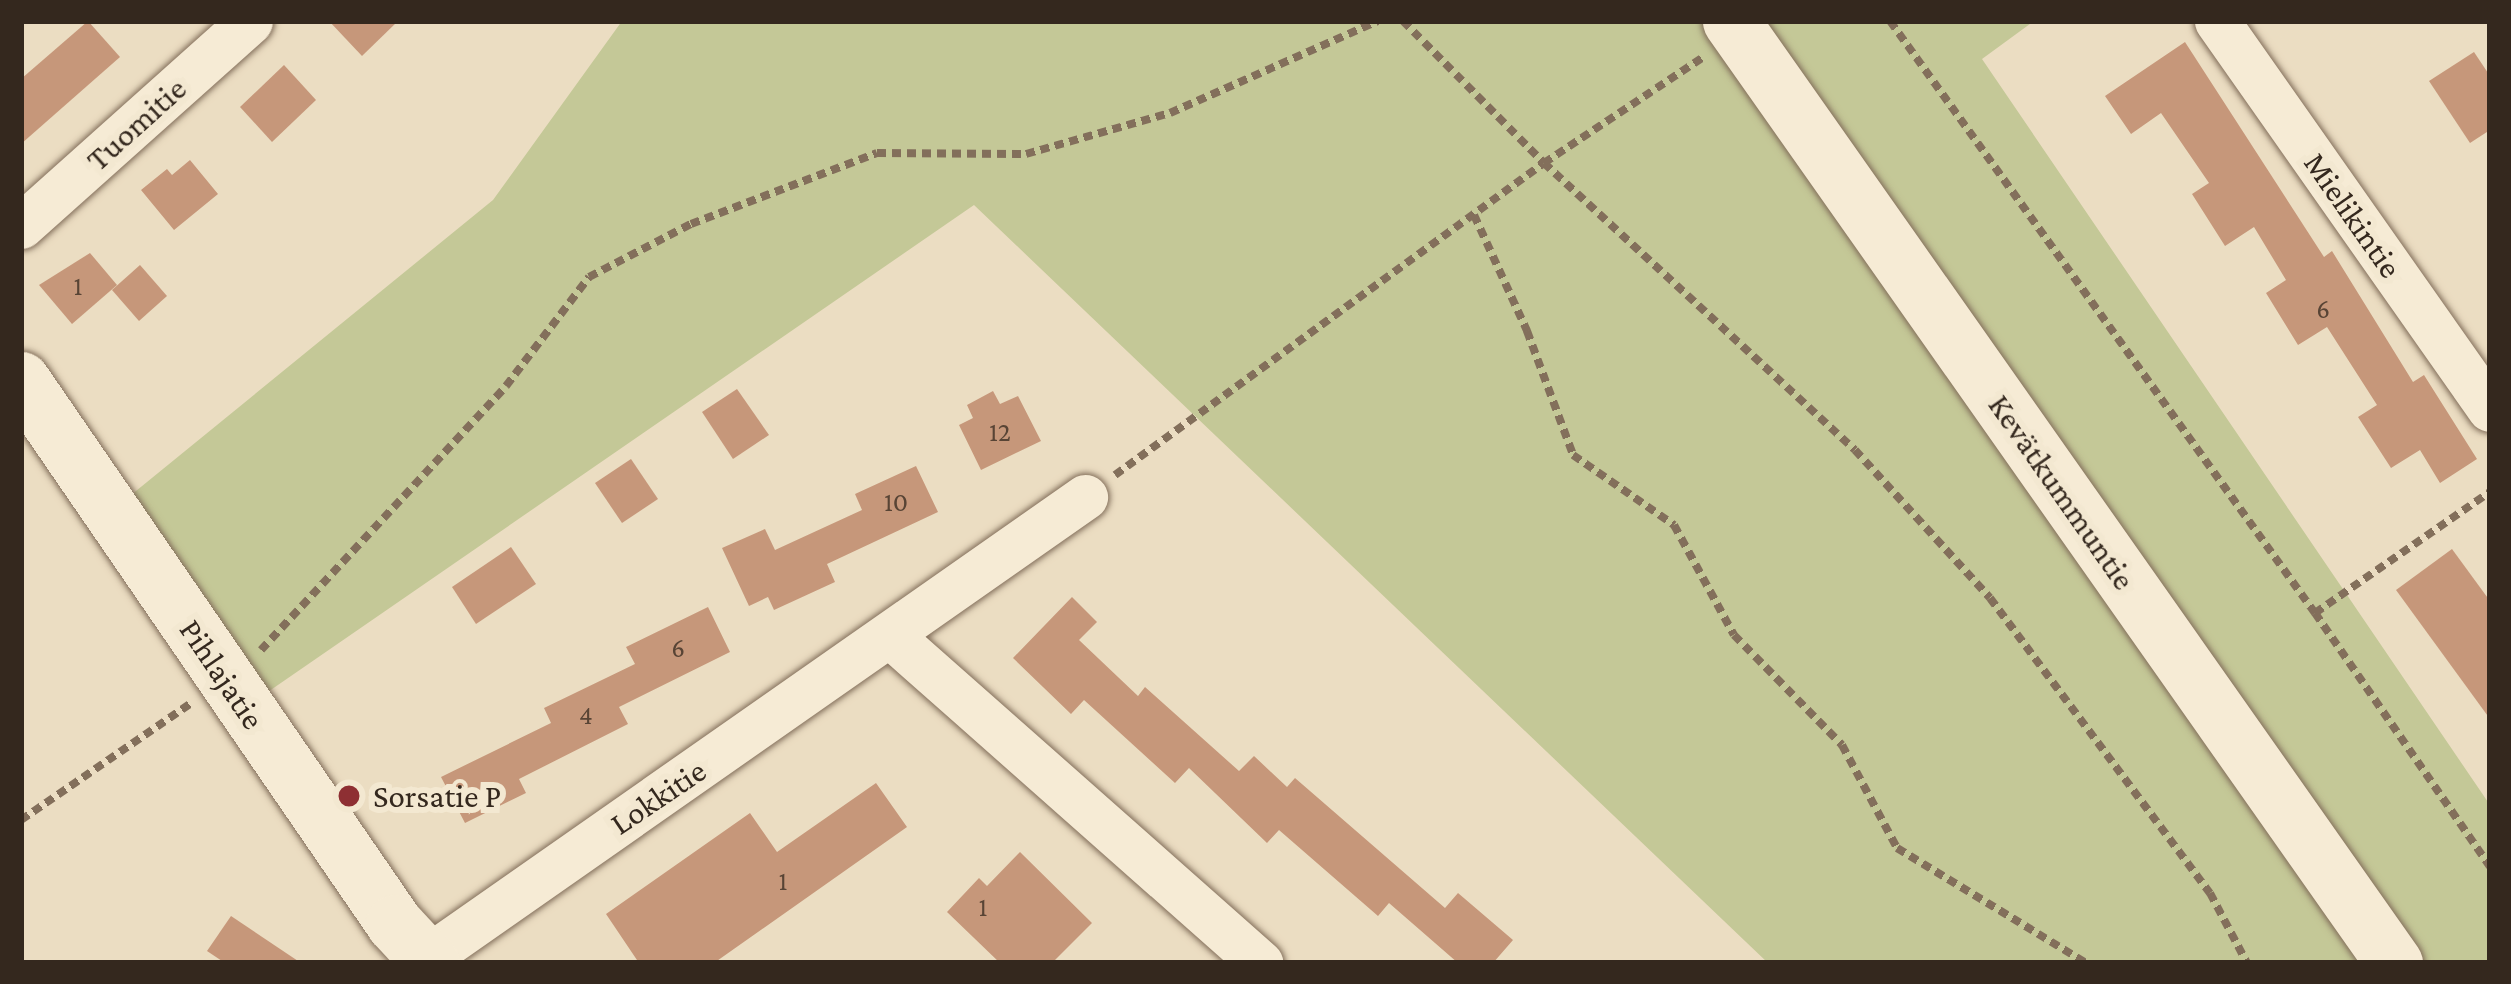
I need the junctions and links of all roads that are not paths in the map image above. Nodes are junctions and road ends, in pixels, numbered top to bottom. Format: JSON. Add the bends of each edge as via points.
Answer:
{"nodes":[{"id":1,"x":250,"y":21,"type":"edge"},
{"id":2,"x":2217,"y":21,"type":"edge"},
{"id":3,"x":1736,"y":27,"type":"edge"},
{"id":4,"x":21,"y":226,"type":"edge"},
{"id":5,"x":21,"y":380,"type":"edge"},
{"id":6,"x":2490,"y":409,"type":"edge"},
{"id":7,"x":1085,"y":497,"type":"road end"},
{"id":8,"x":892,"y":637,"type":"junction"},
{"id":9,"x":425,"y":961,"type":"edge"},
{"id":10,"x":1261,"y":963,"type":"edge"},
{"id":11,"x":2394,"y":963,"type":"edge"}],
"edges":[{"from":1,"to":4,"type":"street","name":"Tuomitie"},
{"from":2,"to":6,"type":"street","name":"Mielikintie"},
{"from":3,"to":11,"type":"street","name":"Kevätkummuntie"},
{"from":5,"to":9,"type":"street","name":"Pihlajatie"},
{"from":7,"to":8,"type":"street","name":"Lokkitie"},
{"from":8,"to":9,"type":"street","name":"Lokkitie"},
{"from":8,"to":10,"type":"street"}]}
